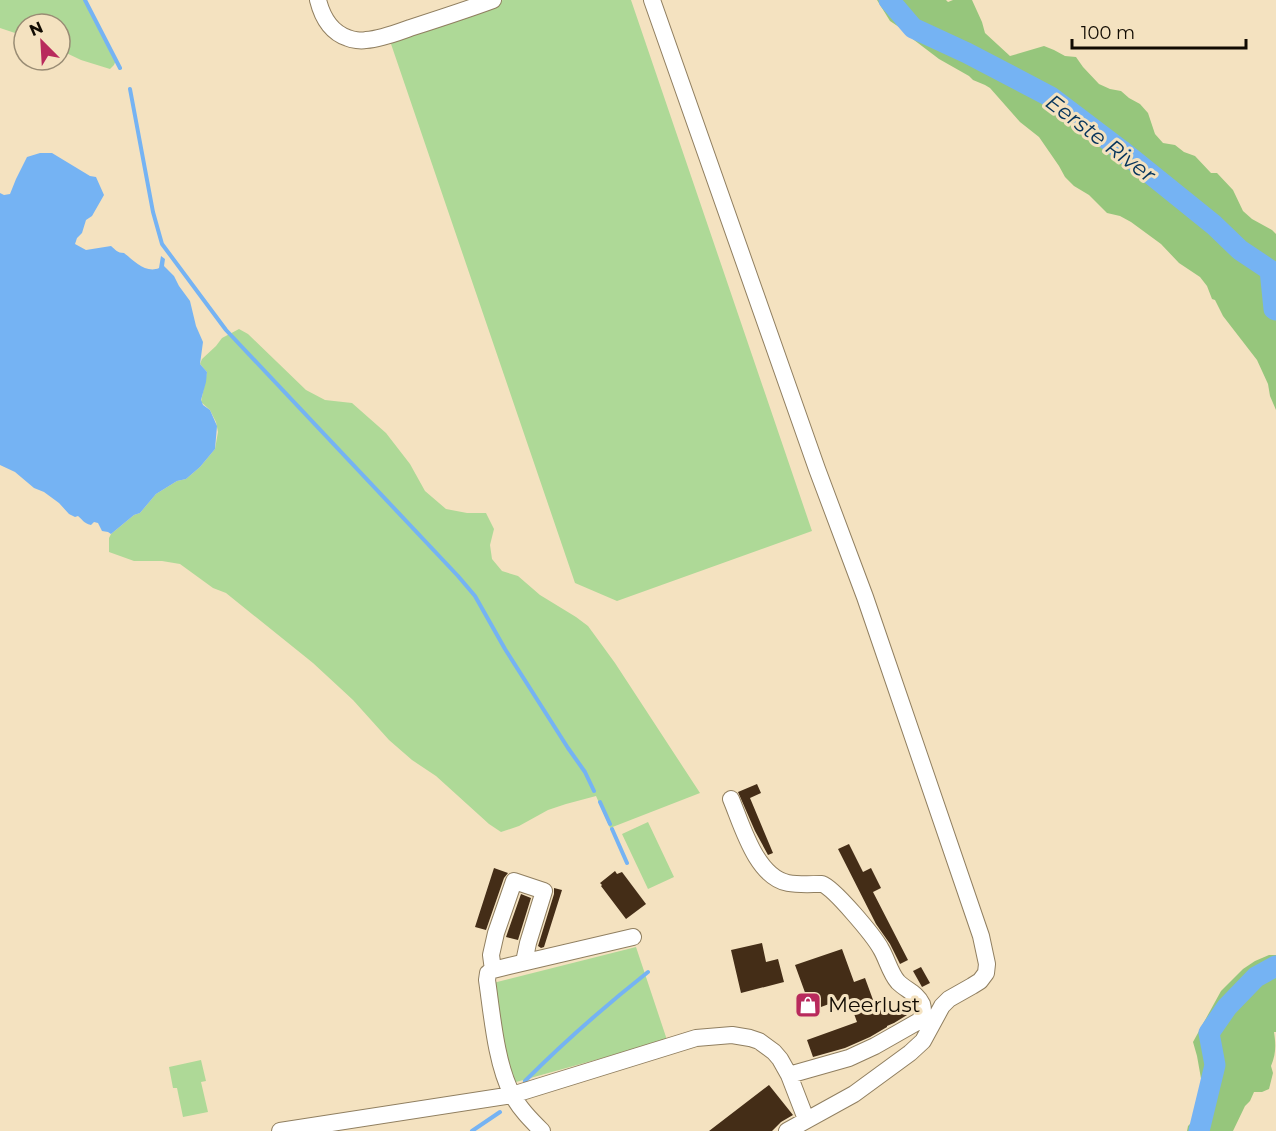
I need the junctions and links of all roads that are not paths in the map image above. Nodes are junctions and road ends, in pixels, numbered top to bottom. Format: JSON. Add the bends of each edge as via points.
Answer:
{"nodes":[{"id":1,"x":318,"y":0,"type":"edge"},
{"id":2,"x":493,"y":0,"type":"edge"},
{"id":3,"x":652,"y":0,"type":"edge"},
{"id":4,"x":731,"y":799,"type":"dead end"},
{"id":5,"x":633,"y":938,"type":"dead end"},
{"id":6,"x":525,"y":962,"type":"junction"},
{"id":7,"x":493,"y":970,"type":"junction"},
{"id":8,"x":789,"y":1075,"type":"junction"},
{"id":9,"x":512,"y":1095,"type":"junction"},
{"id":10,"x":806,"y":1119,"type":"junction"},
{"id":11,"x":280,"y":1131,"type":"edge"},
{"id":12,"x":542,"y":1131,"type":"edge"},
{"id":13,"x":787,"y":1131,"type":"edge"}],
"edges":[{"from":1,"to":2,"type":"street","via":[[321,12],[335,31],[347,38],[365,40]]},
{"from":3,"to":10,"type":"street","via":[[865,597],[981,936],[987,964],[980,981],[942,1006],[923,1041],[910,1053],[854,1094]]},
{"from":4,"to":8,"type":"street","via":[[755,855],[768,873],[786,883],[826,886],[876,941],[898,982],[921,1002],[924,1012],[919,1021],[849,1058]]},
{"from":5,"to":6,"type":"street"},
{"from":6,"to":7,"type":"street"},
{"from":6,"to":7,"type":"street","via":[[544,891],[514,881],[496,933],[491,955]]},
{"from":7,"to":9,"type":"street","via":[[487,980],[493,1022],[502,1070]]},
{"from":8,"to":9,"type":"street","via":[[766,1046],[732,1035],[696,1038]]},
{"from":8,"to":10,"type":"street"},
{"from":9,"to":11,"type":"street"},
{"from":9,"to":12,"type":"street"},
{"from":10,"to":13,"type":"street"}]}
